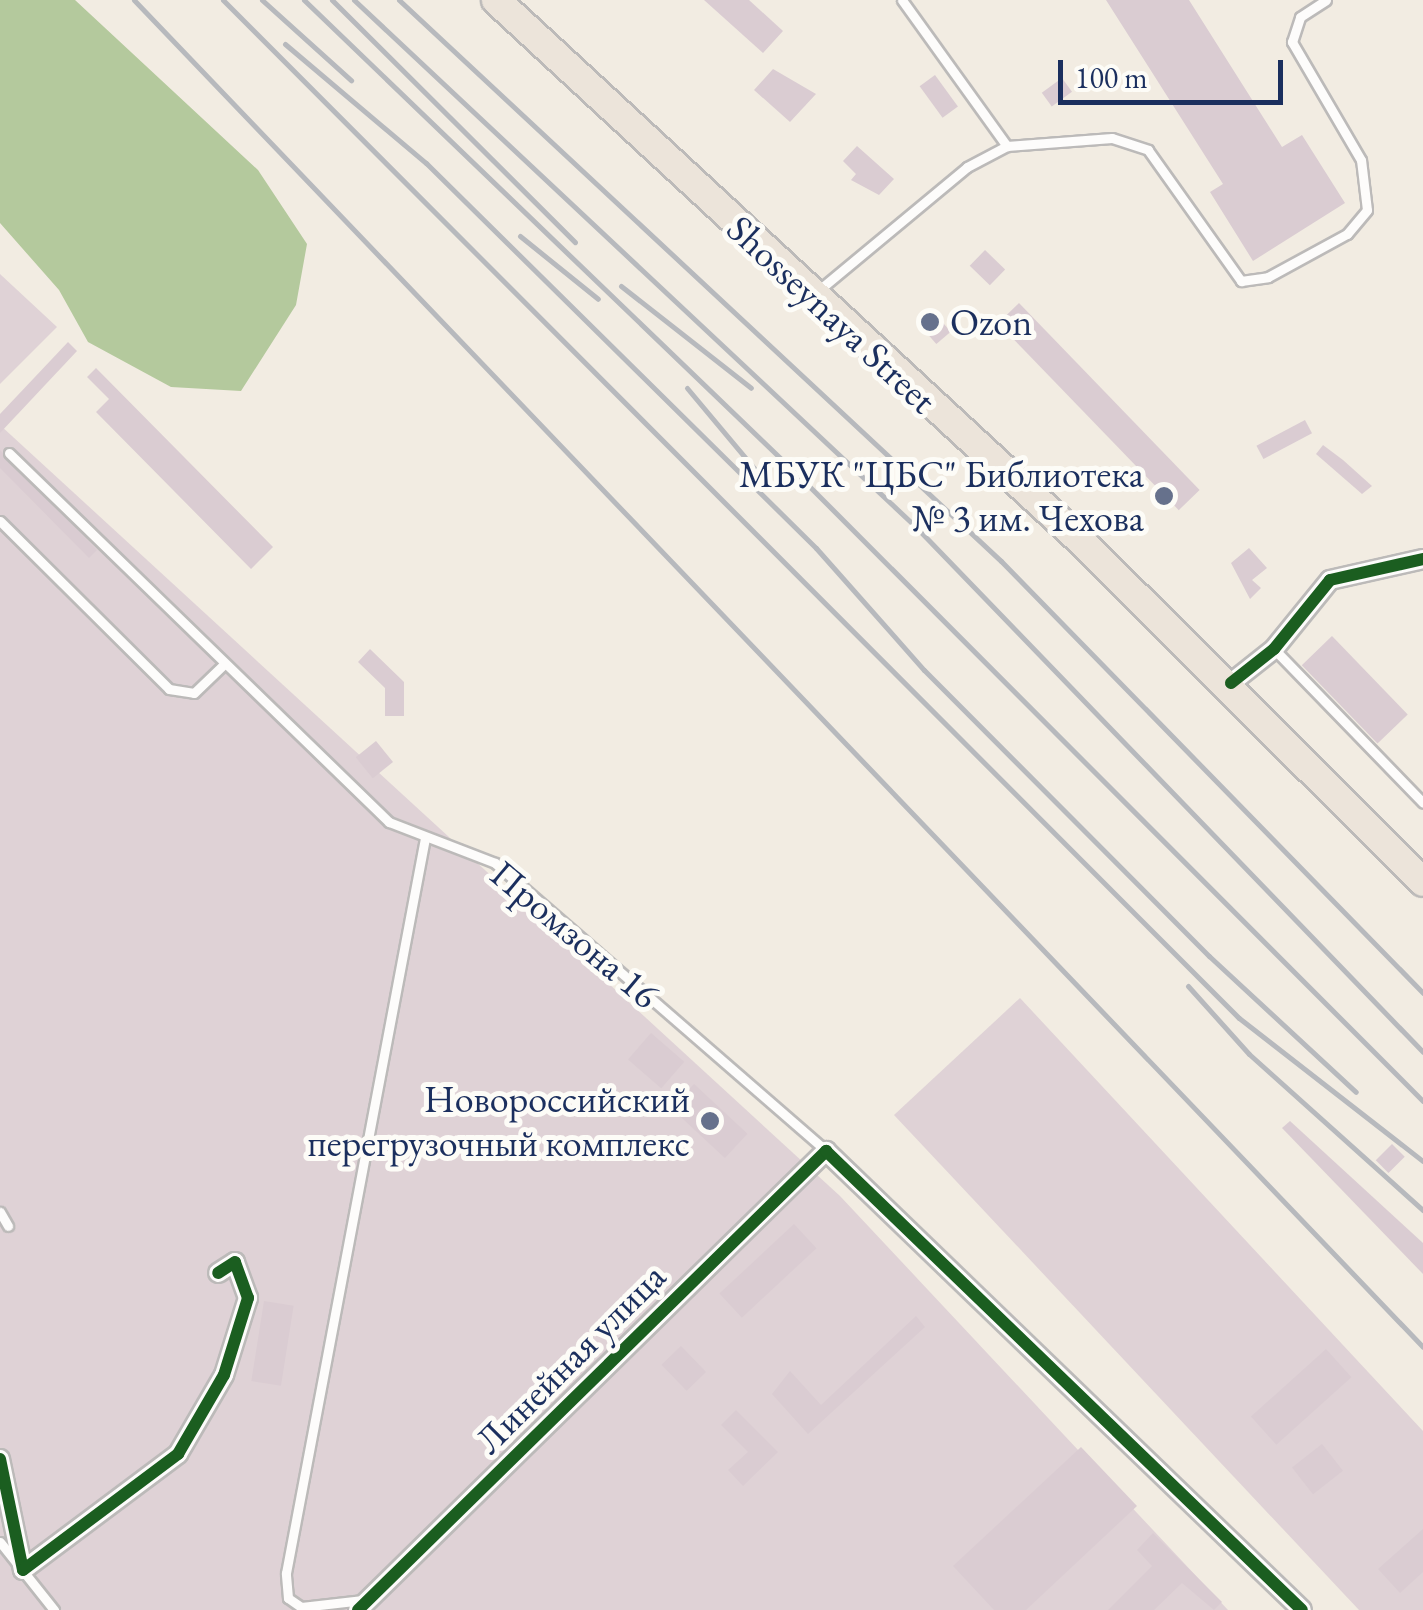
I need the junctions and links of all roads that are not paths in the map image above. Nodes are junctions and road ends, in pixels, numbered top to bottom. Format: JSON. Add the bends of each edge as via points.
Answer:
{"nodes":[{"id":1,"x":496,"y":0,"type":"edge"},
{"id":2,"x":902,"y":0,"type":"edge"},
{"id":3,"x":1326,"y":0,"type":"edge"},
{"id":4,"x":1007,"y":146,"type":"junction"},
{"id":5,"x":810,"y":297,"type":"junction"},
{"id":6,"x":9,"y":453,"type":"dead end"},
{"id":7,"x":0,"y":520,"type":"edge"},
{"id":8,"x":1423,"y":559,"type":"edge"},
{"id":9,"x":1274,"y":649,"type":"junction"},
{"id":10,"x":222,"y":666,"type":"junction"},
{"id":11,"x":1231,"y":683,"type":"junction"},
{"id":12,"x":1423,"y":804,"type":"edge"},
{"id":13,"x":425,"y":838,"type":"junction"},
{"id":14,"x":1423,"y":882,"type":"edge"},
{"id":15,"x":826,"y":1150,"type":"junction"},
{"id":16,"x":0,"y":1212,"type":"edge"},
{"id":17,"x":8,"y":1226,"type":"dead end"},
{"id":18,"x":218,"y":1272,"type":"dead end"},
{"id":19,"x":0,"y":1459,"type":"edge"},
{"id":20,"x":0,"y":1542,"type":"edge"},
{"id":21,"x":23,"y":1570,"type":"junction"},
{"id":22,"x":362,"y":1605,"type":"edge"},
{"id":23,"x":54,"y":1610,"type":"edge"},
{"id":24,"x":1302,"y":1610,"type":"edge"}],
"edges":[{"from":1,"to":5,"type":"main road","name":"Shosseynaya Street"},
{"from":2,"to":4,"type":"lane"},
{"from":3,"to":4,"type":"lane","via":[[1300,17],[1292,42],[1360,160],[1367,210],[1347,234],[1268,278],[1241,281],[1228,272],[1148,150],[1132,141]]},
{"from":4,"to":5,"type":"lane","via":[[966,167]]},
{"from":5,"to":11,"type":"main road","name":"Shosseynaya Street"},
{"from":6,"to":10,"type":"lane","name":"Промзона 16"},
{"from":7,"to":10,"type":"lane","via":[[169,689],[194,692]]},
{"from":8,"to":9,"type":"street","via":[[1330,580]]},
{"from":9,"to":11,"type":"street"},
{"from":9,"to":12,"type":"lane"},
{"from":10,"to":13,"type":"lane","name":"Промзона 16","via":[[388,822]]},
{"from":11,"to":14,"type":"main road","name":"Shosseynaya Street"},
{"from":13,"to":15,"type":"lane","name":"Промзона 16","via":[[495,863]]},
{"from":13,"to":22,"type":"lane","via":[[286,1573],[288,1598],[301,1607]]},
{"from":15,"to":22,"type":"street","name":"Линейная улица"},
{"from":15,"to":24,"type":"street"},
{"from":16,"to":17,"type":"lane"},
{"from":18,"to":21,"type":"street","via":[[235,1262],[248,1298],[224,1375],[178,1454]]},
{"from":19,"to":21,"type":"street"},
{"from":20,"to":21,"type":"lane"},
{"from":21,"to":23,"type":"lane"}]}
